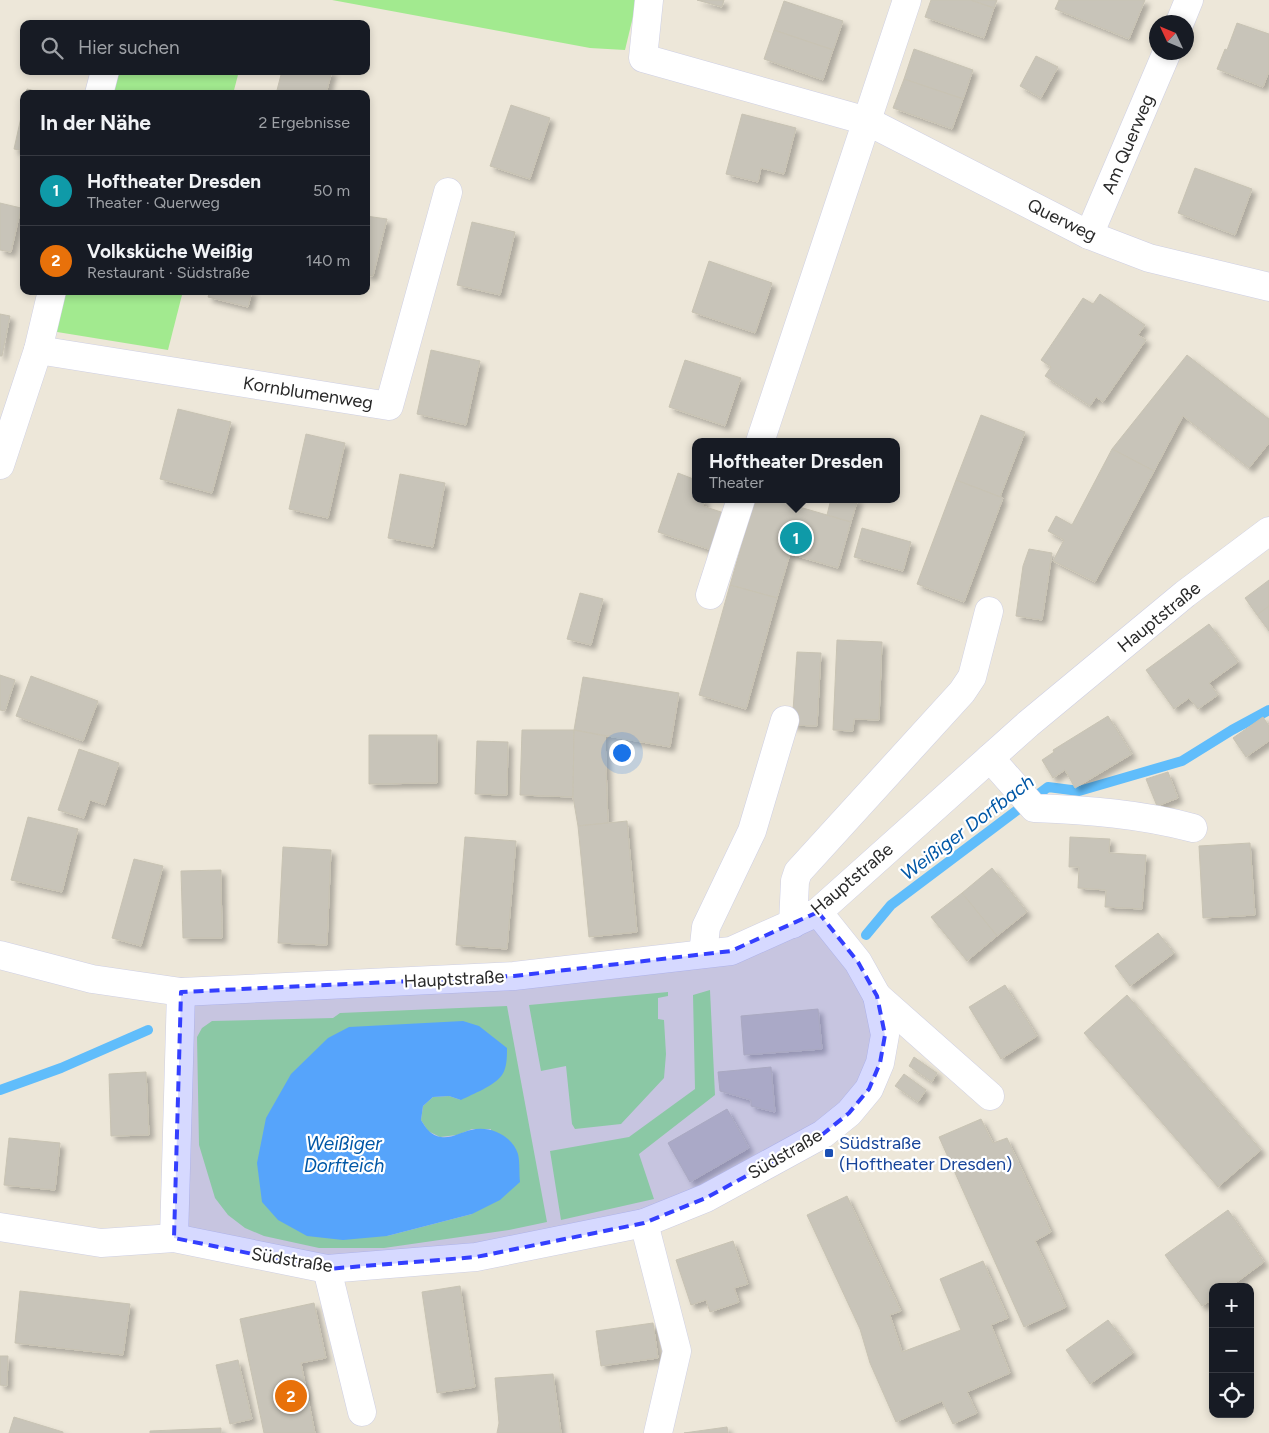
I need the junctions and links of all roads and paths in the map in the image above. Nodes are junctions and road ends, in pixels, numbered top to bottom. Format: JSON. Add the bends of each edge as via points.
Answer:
{"nodes":[{"id":1,"x":649,"y":0,"type":"edge"},
{"id":2,"x":907,"y":0,"type":"edge"},
{"id":3,"x":1190,"y":0,"type":"edge"},
{"id":4,"x":1183,"y":15,"type":"edge"},
{"id":5,"x":1164,"y":60,"type":"edge"},
{"id":6,"x":104,"y":75,"type":"edge"},
{"id":7,"x":100,"y":90,"type":"edge"},
{"id":8,"x":867,"y":121,"type":"junction"},
{"id":9,"x":448,"y":192,"type":"dead end"},
{"id":10,"x":1089,"y":235,"type":"junction"},
{"id":11,"x":1269,"y":286,"type":"edge"},
{"id":12,"x":51,"y":295,"type":"edge"},
{"id":13,"x":38,"y":350,"type":"junction"},
{"id":14,"x":761,"y":438,"type":"edge"},
{"id":15,"x":0,"y":464,"type":"edge"},
{"id":16,"x":740,"y":503,"type":"edge"},
{"id":17,"x":1269,"y":531,"type":"edge"},
{"id":18,"x":710,"y":595,"type":"dead end"},
{"id":19,"x":989,"y":611,"type":"dead end"},
{"id":20,"x":785,"y":720,"type":"dead end"},
{"id":21,"x":990,"y":758,"type":"junction"},
{"id":22,"x":1193,"y":828,"type":"dead end"},
{"id":23,"x":818,"y":912,"type":"junction"},
{"id":24,"x":793,"y":924,"type":"junction"},
{"id":25,"x":703,"y":954,"type":"junction"},
{"id":26,"x":0,"y":955,"type":"edge"},
{"id":27,"x":181,"y":992,"type":"junction"},
{"id":28,"x":877,"y":996,"type":"junction"},
{"id":29,"x":990,"y":1096,"type":"dead end"},
{"id":30,"x":644,"y":1223,"type":"junction"},
{"id":31,"x":0,"y":1227,"type":"edge"},
{"id":32,"x":174,"y":1238,"type":"junction"},
{"id":33,"x":327,"y":1269,"type":"junction"},
{"id":34,"x":362,"y":1412,"type":"dead end"},
{"id":35,"x":658,"y":1433,"type":"edge"}],
"edges":[{"from":1,"to":8,"type":"street","name":"Querweg","via":[[643,58]]},
{"from":2,"to":8,"type":"street"},
{"from":3,"to":4,"type":"street"},
{"from":5,"to":10,"type":"street","name":"Am Querweg"},
{"from":6,"to":7,"type":"street"},
{"from":8,"to":10,"type":"street","name":"Querweg"},
{"from":8,"to":14,"type":"street"},
{"from":9,"to":13,"type":"street","name":"Kornblumenweg","via":[[389,406]]},
{"from":10,"to":11,"type":"street","name":"Querweg","via":[[1149,258]]},
{"from":12,"to":13,"type":"street"},
{"from":13,"to":15,"type":"street"},
{"from":16,"to":18,"type":"street"},
{"from":17,"to":21,"type":"street","name":"Hauptstraße","via":[[1185,594]]},
{"from":19,"to":24,"type":"street","via":[[972,676],[962,692],[798,872]]},
{"from":20,"to":25,"type":"street","via":[[752,832],[706,927]]},
{"from":21,"to":22,"type":"street","via":[[1028,802],[1168,821]]},
{"from":21,"to":23,"type":"street","name":"Hauptstraße"},
{"from":23,"to":24,"type":"street","name":"Hauptstraße"},
{"from":23,"to":28,"type":"street","name":"Südstraße","via":[[858,962]]},
{"from":24,"to":25,"type":"street","name":"Hauptstraße","via":[[731,951]]},
{"from":25,"to":27,"type":"street","name":"Hauptstraße","via":[[514,976]]},
{"from":26,"to":27,"type":"street","name":"Hauptstraße","via":[[92,979]]},
{"from":27,"to":32,"type":"street"},
{"from":28,"to":29,"type":"street"},
{"from":28,"to":30,"type":"street","name":"Südstraße","via":[[885,1035],[880,1063],[869,1089],[849,1114],[823,1134],[706,1198]]},
{"from":30,"to":33,"type":"street","name":"Südstraße","via":[[476,1258]]},
{"from":30,"to":35,"type":"street","via":[[677,1351]]},
{"from":31,"to":32,"type":"street","name":"Südstraße","via":[[101,1243]]},
{"from":32,"to":33,"type":"street","name":"Südstraße"},
{"from":33,"to":34,"type":"street"}]}
